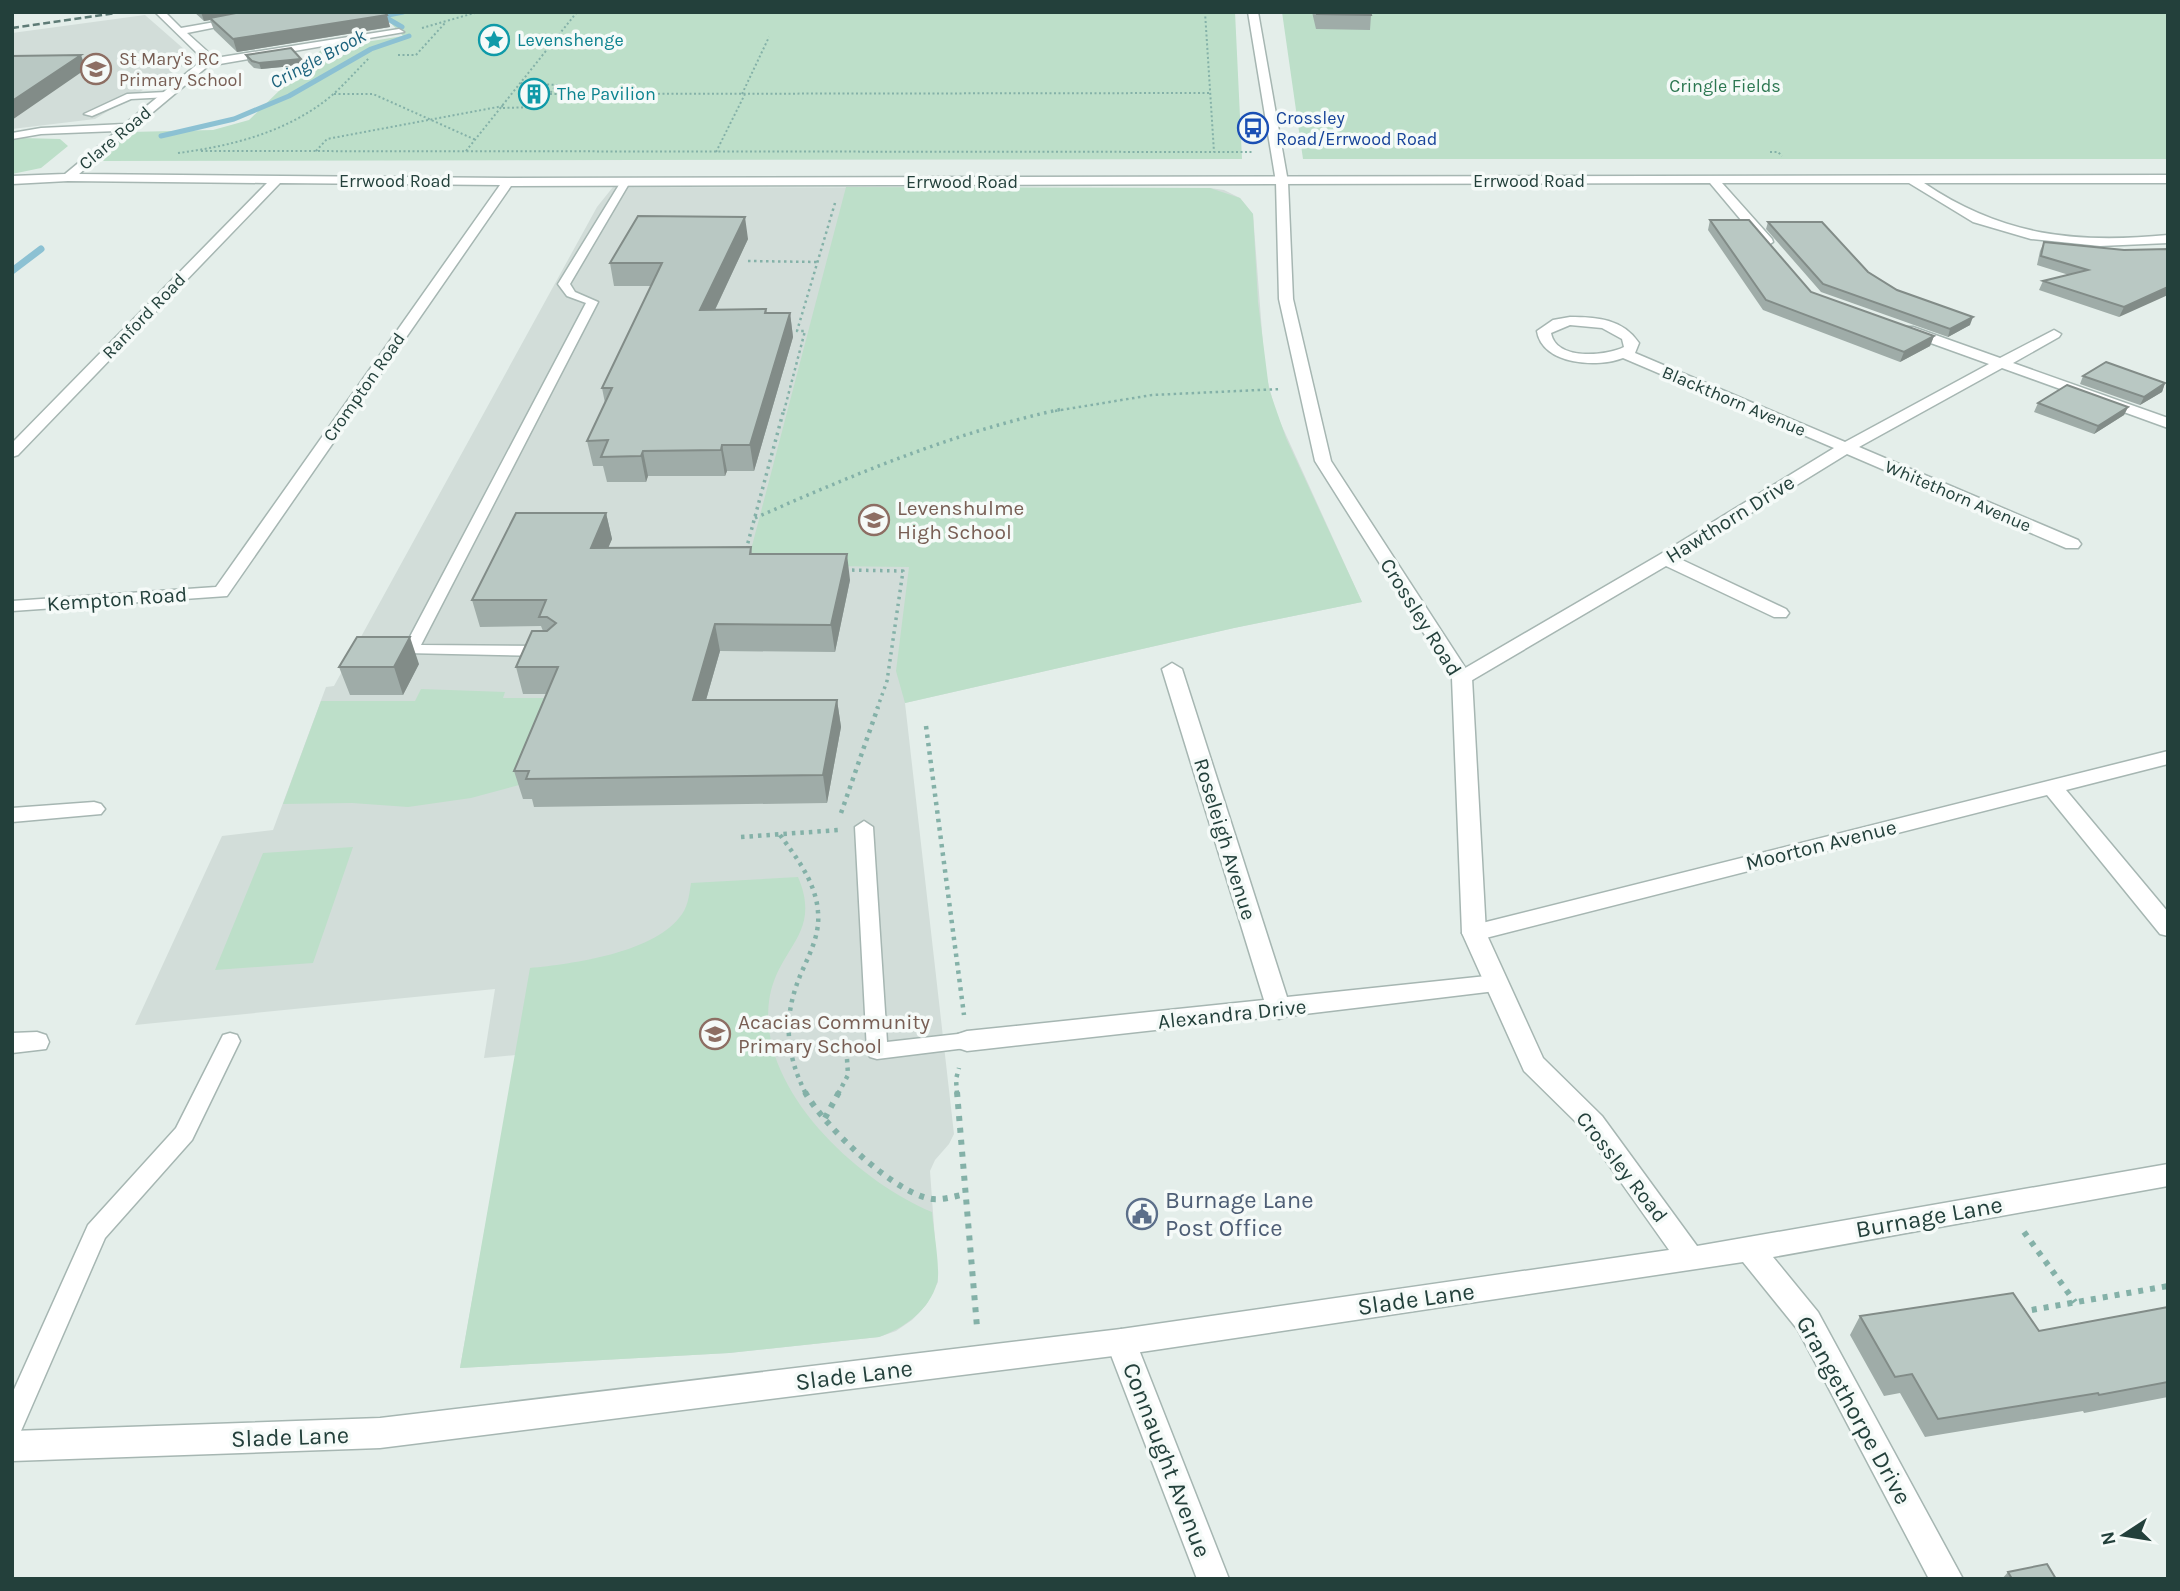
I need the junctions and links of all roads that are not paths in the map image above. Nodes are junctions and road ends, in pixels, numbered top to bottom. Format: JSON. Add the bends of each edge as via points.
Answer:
{"nodes":[{"id":1,"x":159,"y":12,"type":"edge"},
{"id":2,"x":289,"y":12,"type":"edge"},
{"id":3,"x":1253,"y":12,"type":"edge"},
{"id":4,"x":179,"y":31,"type":"junction"},
{"id":5,"x":399,"y":32,"type":"dead end"},
{"id":6,"x":205,"y":63,"type":"junction"},
{"id":7,"x":166,"y":95,"type":"junction"},
{"id":8,"x":89,"y":114,"type":"dead end"},
{"id":9,"x":126,"y":127,"type":"junction"},
{"id":10,"x":12,"y":136,"type":"edge"},
{"id":11,"x":68,"y":177,"type":"junction"},
{"id":12,"x":2168,"y":179,"type":"edge"},
{"id":13,"x":12,"y":180,"type":"edge"},
{"id":14,"x":276,"y":180,"type":"junction"},
{"id":15,"x":1713,"y":180,"type":"junction"},
{"id":16,"x":1912,"y":180,"type":"junction"},
{"id":17,"x":508,"y":182,"type":"junction"},
{"id":18,"x":625,"y":182,"type":"junction"},
{"id":19,"x":1282,"y":182,"type":"junction"},
{"id":20,"x":2168,"y":239,"type":"edge"},
{"id":21,"x":1780,"y":258,"type":"edge"},
{"id":22,"x":1888,"y":323,"type":"edge"},
{"id":23,"x":2054,"y":334,"type":"dead end"},
{"id":24,"x":1623,"y":353,"type":"junction"},
{"id":25,"x":2000,"y":363,"type":"junction"},
{"id":26,"x":2168,"y":423,"type":"edge"},
{"id":27,"x":1844,"y":449,"type":"junction"},
{"id":28,"x":12,"y":452,"type":"edge"},
{"id":29,"x":2072,"y":544,"type":"dead end"},
{"id":30,"x":1665,"y":559,"type":"junction"},
{"id":31,"x":221,"y":592,"type":"joint"},
{"id":32,"x":12,"y":606,"type":"edge"},
{"id":33,"x":1780,"y":613,"type":"dead end"},
{"id":34,"x":553,"y":651,"type":"edge"},
{"id":35,"x":1172,"y":669,"type":"dead end"},
{"id":36,"x":1462,"y":678,"type":"junction"},
{"id":37,"x":2168,"y":757,"type":"edge"},
{"id":38,"x":2051,"y":786,"type":"junction"},
{"id":39,"x":93,"y":809,"type":"dead end"},
{"id":40,"x":12,"y":815,"type":"edge"},
{"id":41,"x":864,"y":827,"type":"road end"},
{"id":42,"x":2168,"y":928,"type":"edge"},
{"id":43,"x":1474,"y":933,"type":"junction"},
{"id":44,"x":1496,"y":985,"type":"junction"},
{"id":45,"x":1279,"y":1010,"type":"junction"},
{"id":46,"x":230,"y":1041,"type":"dead end"},
{"id":47,"x":967,"y":1041,"type":"joint"},
{"id":48,"x":37,"y":1042,"type":"dead end"},
{"id":49,"x":12,"y":1043,"type":"edge"},
{"id":50,"x":2168,"y":1175,"type":"edge"},
{"id":51,"x":1749,"y":1248,"type":"junction"},
{"id":52,"x":1691,"y":1259,"type":"junction"},
{"id":53,"x":1121,"y":1342,"type":"junction"},
{"id":54,"x":12,"y":1423,"type":"edge"},
{"id":55,"x":12,"y":1447,"type":"edge"},
{"id":56,"x":1213,"y":1579,"type":"edge"},
{"id":57,"x":1947,"y":1579,"type":"edge"}],
"edges":[{"from":1,"to":4,"type":"street"},
{"from":2,"to":4,"type":"street"},
{"from":3,"to":19,"type":"street","name":"Crossley Road"},
{"from":4,"to":6,"type":"street","via":[[203,53]]},
{"from":5,"to":6,"type":"street"},
{"from":6,"to":7,"type":"street","name":"Clare Road"},
{"from":7,"to":8,"type":"lane","via":[[130,96]]},
{"from":7,"to":9,"type":"street","name":"Clare Road"},
{"from":9,"to":10,"type":"street"},
{"from":9,"to":11,"type":"street","name":"Clare Road"},
{"from":11,"to":13,"type":"street","name":"Errwood Road"},
{"from":11,"to":14,"type":"street","name":"Errwood Road"},
{"from":12,"to":16,"type":"street","name":"Errwood Road"},
{"from":14,"to":17,"type":"street","name":"Errwood Road"},
{"from":14,"to":28,"type":"street","name":"Ranford Road"},
{"from":15,"to":16,"type":"street","name":"Errwood Road"},
{"from":15,"to":19,"type":"street","name":"Errwood Road"},
{"from":15,"to":21,"type":"street"},
{"from":16,"to":20,"type":"street","via":[[1948,205],[2023,233],[2106,243]]},
{"from":17,"to":18,"type":"street","name":"Errwood Road"},
{"from":17,"to":31,"type":"street","name":"Crompton Road"},
{"from":18,"to":19,"type":"street","name":"Errwood Road"},
{"from":18,"to":34,"type":"lane","via":[[565,284],[572,294],[592,302],[411,650]]},
{"from":19,"to":36,"type":"street","name":"Crossley Road","via":[[1286,299],[1322,461]]},
{"from":22,"to":25,"type":"street"},
{"from":23,"to":25,"type":"street","name":"Hawthorn Drive"},
{"from":24,"to":24,"type":"street","via":[[1600,359],[1569,355],[1547,344],[1544,331],[1570,321],[1611,326],[1632,343]]},
{"from":24,"to":27,"type":"street","name":"Blackthorn Avenue"},
{"from":25,"to":26,"type":"street"},
{"from":25,"to":27,"type":"street","name":"Hawthorn Drive"},
{"from":27,"to":29,"type":"street","name":"Whitethorn Avenue"},
{"from":27,"to":30,"type":"street","name":"Hawthorn Drive"},
{"from":30,"to":33,"type":"street"},
{"from":30,"to":36,"type":"street","name":"Hawthorn Drive"},
{"from":31,"to":32,"type":"street","name":"Kempton Road"},
{"from":35,"to":45,"type":"street","name":"Roseleigh Avenue"},
{"from":36,"to":43,"type":"street","name":"Crossley Road"},
{"from":37,"to":38,"type":"street","name":"Moorton Avenue"},
{"from":38,"to":42,"type":"street"},
{"from":38,"to":43,"type":"street","name":"Moorton Avenue"},
{"from":39,"to":40,"type":"street"},
{"from":41,"to":47,"type":"lane","via":[[877,1051]]},
{"from":43,"to":44,"type":"street","name":"Crossley Road"},
{"from":44,"to":45,"type":"street","name":"Alexandra Drive"},
{"from":44,"to":52,"type":"street","name":"Crossley Road","via":[[1533,1064],[1593,1123]]},
{"from":45,"to":47,"type":"street","name":"Alexandra Drive"},
{"from":46,"to":54,"type":"lane","via":[[184,1134],[96,1232]]},
{"from":48,"to":49,"type":"street"},
{"from":50,"to":51,"type":"street","name":"Burnage Lane"},
{"from":51,"to":52,"type":"street","name":"Burnage Lane"},
{"from":51,"to":57,"type":"street","name":"Grangethorpe Drive","via":[[1808,1321]]},
{"from":52,"to":53,"type":"street","name":"Slade Lane"},
{"from":53,"to":55,"type":"street","name":"Slade Lane","via":[[380,1433]]},
{"from":53,"to":56,"type":"street","name":"Connaught Avenue"}]}
